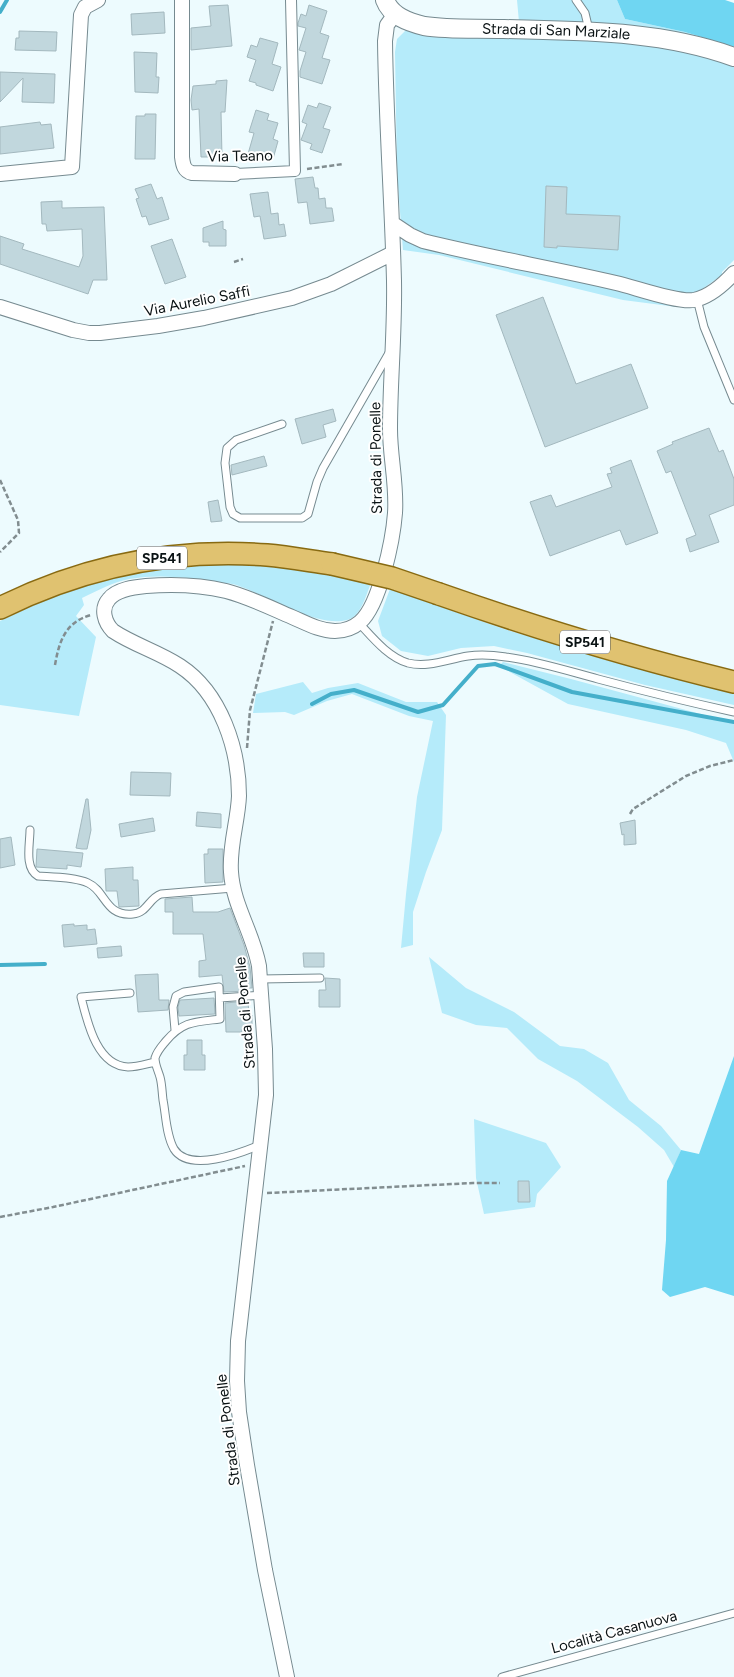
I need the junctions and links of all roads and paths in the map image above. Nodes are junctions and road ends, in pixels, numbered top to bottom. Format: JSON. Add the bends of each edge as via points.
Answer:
{"nodes":[{"id":1,"x":98,"y":0,"type":"edge"},
{"id":2,"x":182,"y":0,"type":"edge"},
{"id":3,"x":291,"y":0,"type":"edge"},
{"id":4,"x":576,"y":0,"type":"edge"},
{"id":5,"x":390,"y":7,"type":"edge"},
{"id":6,"x":590,"y":31,"type":"junction"},
{"id":7,"x":734,"y":57,"type":"edge"},
{"id":8,"x":343,"y":164,"type":"dead end"},
{"id":9,"x":295,"y":171,"type":"junction"},
{"id":10,"x":0,"y":174,"type":"edge"},
{"id":11,"x":235,"y":174,"type":"joint"},
{"id":12,"x":392,"y":223,"type":"junction"},
{"id":13,"x":393,"y":253,"type":"junction"},
{"id":14,"x":243,"y":259,"type":"dead end"},
{"id":15,"x":234,"y":262,"type":"dead end"},
{"id":16,"x":734,"y":273,"type":"edge"},
{"id":17,"x":697,"y":299,"type":"junction"},
{"id":18,"x":0,"y":307,"type":"edge"},
{"id":19,"x":393,"y":346,"type":"junction"},
{"id":20,"x":734,"y":400,"type":"edge"},
{"id":21,"x":282,"y":424,"type":"dead end"},
{"id":22,"x":0,"y":480,"type":"edge"},
{"id":23,"x":0,"y":552,"type":"edge"},
{"id":24,"x":0,"y":608,"type":"edge"},
{"id":25,"x":276,"y":610,"type":"junction"},
{"id":26,"x":104,"y":611,"type":"junction"},
{"id":27,"x":359,"y":623,"type":"junction"},
{"id":28,"x":55,"y":666,"type":"dead end"},
{"id":29,"x":734,"y":682,"type":"edge"},
{"id":30,"x":734,"y":712,"type":"edge"},
{"id":31,"x":247,"y":754,"type":"dead end"},
{"id":32,"x":734,"y":760,"type":"edge"},
{"id":33,"x":630,"y":814,"type":"dead end"},
{"id":34,"x":30,"y":830,"type":"dead end"},
{"id":35,"x":233,"y":888,"type":"junction"},
{"id":36,"x":320,"y":978,"type":"dead end"},
{"id":37,"x":261,"y":979,"type":"junction"},
{"id":38,"x":130,"y":993,"type":"dead end"},
{"id":39,"x":262,"y":995,"type":"junction"},
{"id":40,"x":220,"y":998,"type":"junction"},
{"id":41,"x":175,"y":1030,"type":"junction"},
{"id":42,"x":155,"y":1062,"type":"junction"},
{"id":43,"x":261,"y":1144,"type":"junction"},
{"id":44,"x":259,"y":1163,"type":"junction"},
{"id":45,"x":500,"y":1183,"type":"dead end"},
{"id":46,"x":256,"y":1192,"type":"junction"},
{"id":47,"x":0,"y":1217,"type":"edge"},
{"id":48,"x":734,"y":1613,"type":"edge"},
{"id":49,"x":287,"y":1677,"type":"edge"},
{"id":50,"x":502,"y":1677,"type":"edge"}],
"edges":[{"from":1,"to":10,"type":"street","via":[[85,6],[81,19],[72,166]]},
{"from":2,"to":11,"type":"street","name":"Via Teano","via":[[183,166],[192,173]]},
{"from":3,"to":9,"type":"street","name":"Via Teano"},
{"from":4,"to":6,"type":"lane","via":[[585,13]]},
{"from":5,"to":6,"type":"street","name":"Strada di San Marziale","via":[[406,20],[430,27]]},
{"from":5,"to":12,"type":"street","name":"Strada di Ponelle","via":[[385,41]]},
{"from":6,"to":7,"type":"street","name":"Strada di San Marziale","via":[[664,39]]},
{"from":8,"to":9,"type":"path"},
{"from":9,"to":11,"type":"street","name":"Via Teano"},
{"from":12,"to":13,"type":"street","name":"Strada di Ponelle"},
{"from":12,"to":17,"type":"street","via":[[410,235],[430,242],[680,299]]},
{"from":13,"to":18,"type":"street","name":"Via Aurelio Saffi","via":[[301,295],[158,326],[88,333]]},
{"from":13,"to":19,"type":"street","name":"Strada di Ponelle"},
{"from":14,"to":15,"type":"path"},
{"from":16,"to":17,"type":"street","via":[[717,290]]},
{"from":17,"to":20,"type":"lane","via":[[704,327]]},
{"from":19,"to":21,"type":"lane","via":[[323,468],[308,514],[302,518],[236,517],[231,511],[224,463],[228,448],[236,440]]},
{"from":19,"to":27,"type":"street","name":"Strada di Ponelle","via":[[390,428],[395,490],[393,524],[376,595]]},
{"from":22,"to":23,"type":"path","via":[[18,520],[19,533]]},
{"from":24,"to":29,"type":"main road","number":"SP541","bridge":true,"via":[[71,579],[110,568],[153,559],[254,554],[332,564],[392,578],[590,644]]},
{"from":25,"to":26,"type":"street","via":[[221,590],[153,586],[115,594],[107,601]]},
{"from":25,"to":27,"type":"street","via":[[329,630],[343,630]]},
{"from":25,"to":31,"type":"path","via":[[250,710]]},
{"from":26,"to":28,"type":"path","via":[[73,623],[59,644]]},
{"from":26,"to":35,"type":"street","name":"Strada di Ponelle","via":[[107,624],[113,631],[176,664],[196,679],[209,694],[227,729],[234,747],[239,790],[231,860]]},
{"from":27,"to":30,"type":"lane","via":[[388,652],[410,663],[431,664],[476,655],[508,657]]},
{"from":32,"to":33,"type":"path","via":[[686,776]]},
{"from":34,"to":35,"type":"lane","via":[[30,863],[36,875],[89,883],[109,906],[121,912],[138,913],[160,894]]},
{"from":35,"to":37,"type":"street","name":"Strada di Ponelle","via":[[257,953]]},
{"from":36,"to":37,"type":"lane"},
{"from":37,"to":39,"type":"street","name":"Strada di Ponelle"},
{"from":38,"to":42,"type":"lane","via":[[81,997],[92,1036],[105,1055],[121,1066]]},
{"from":39,"to":40,"type":"lane"},
{"from":39,"to":43,"type":"street","name":"Strada di Ponelle","via":[[266,1076]]},
{"from":40,"to":41,"type":"lane","via":[[220,1019],[191,1022]]},
{"from":40,"to":41,"type":"lane","via":[[219,987],[178,994],[173,1002]]},
{"from":41,"to":42,"type":"lane","via":[[157,1052]]},
{"from":42,"to":43,"type":"lane","via":[[170,1141],[178,1154],[194,1159],[219,1159]]},
{"from":43,"to":44,"type":"street","name":"Strada di Ponelle"},
{"from":44,"to":46,"type":"street","name":"Strada di Ponelle"},
{"from":44,"to":47,"type":"path"},
{"from":45,"to":46,"type":"path"},
{"from":46,"to":49,"type":"street","name":"Strada di Ponelle","via":[[238,1341],[237,1395],[260,1543]]},
{"from":48,"to":50,"type":"lane","name":"Località Casanuova"}]}
